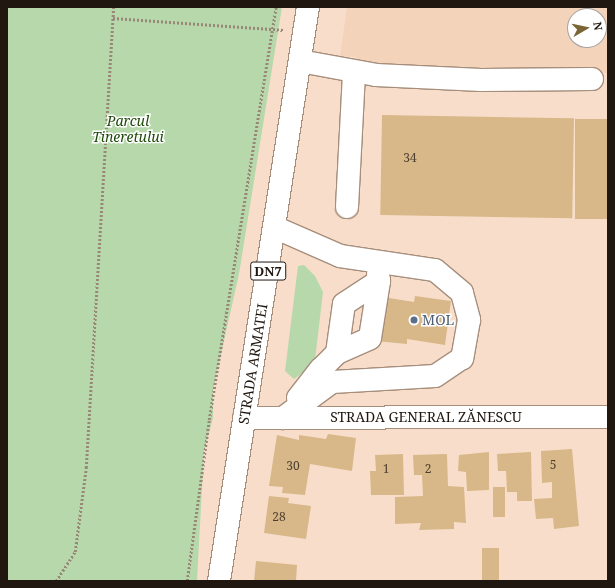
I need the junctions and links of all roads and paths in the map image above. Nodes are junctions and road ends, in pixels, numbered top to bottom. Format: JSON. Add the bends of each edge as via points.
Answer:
{"nodes":[{"id":1,"x":113,"y":7,"type":"edge"},
{"id":2,"x":276,"y":7,"type":"edge"},
{"id":3,"x":308,"y":7,"type":"edge"},
{"id":4,"x":113,"y":18,"type":"junction"},
{"id":5,"x":273,"y":29,"type":"junction"},
{"id":6,"x":304,"y":31,"type":"junction"},
{"id":7,"x":300,"y":61,"type":"junction"},
{"id":8,"x":354,"y":72,"type":"junction"},
{"id":9,"x":592,"y":79,"type":"dead end"},
{"id":10,"x":347,"y":207,"type":"dead end"},
{"id":11,"x":274,"y":227,"type":"junction"},
{"id":12,"x":361,"y":259,"type":"junction"},
{"id":13,"x":376,"y":302,"type":"junction"},
{"id":14,"x":337,"y":353,"type":"junction"},
{"id":15,"x":608,"y":417,"type":"edge"},
{"id":16,"x":244,"y":418,"type":"junction"},
{"id":17,"x":283,"y":418,"type":"junction"},
{"id":18,"x":56,"y":581,"type":"edge"},
{"id":19,"x":187,"y":581,"type":"edge"},
{"id":20,"x":219,"y":581,"type":"edge"}],
"edges":[{"from":1,"to":4,"type":"path"},
{"from":2,"to":5,"type":"path"},
{"from":3,"to":6,"type":"main road","number":"DN7"},
{"from":4,"to":5,"type":"path"},
{"from":4,"to":18,"type":"path","via":[[86,468],[75,552]]},
{"from":5,"to":6,"type":"path"},
{"from":5,"to":19,"type":"path","via":[[209,420]]},
{"from":6,"to":7,"type":"main road","number":"DN7"},
{"from":7,"to":8,"type":"main road"},
{"from":7,"to":11,"type":"main road","name":"STRADA ARMATEI","number":"DN7"},
{"from":8,"to":9,"type":"main road","via":[[481,80]]},
{"from":8,"to":10,"type":"main road"},
{"from":11,"to":12,"type":"main road","via":[[340,256]]},
{"from":11,"to":16,"type":"main road","name":"STRADA ARMATEI","number":"DN7"},
{"from":12,"to":13,"type":"main road","via":[[378,274]]},
{"from":12,"to":17,"type":"main road","via":[[435,270],[462,293],[469,320],[462,358],[435,376],[332,382]]},
{"from":13,"to":14,"type":"main road","via":[[342,322]]},
{"from":13,"to":14,"type":"main road","via":[[370,338]]},
{"from":14,"to":17,"type":"main road","via":[[321,369]]},
{"from":15,"to":17,"type":"main road","name":"STRADA GENERAL ZĂNESCU"},
{"from":16,"to":17,"type":"main road","name":"STRADA GENERAL ZĂNESCU"},
{"from":16,"to":20,"type":"main road","name":"STRADA ARMATEI","number":"DN7"}]}
